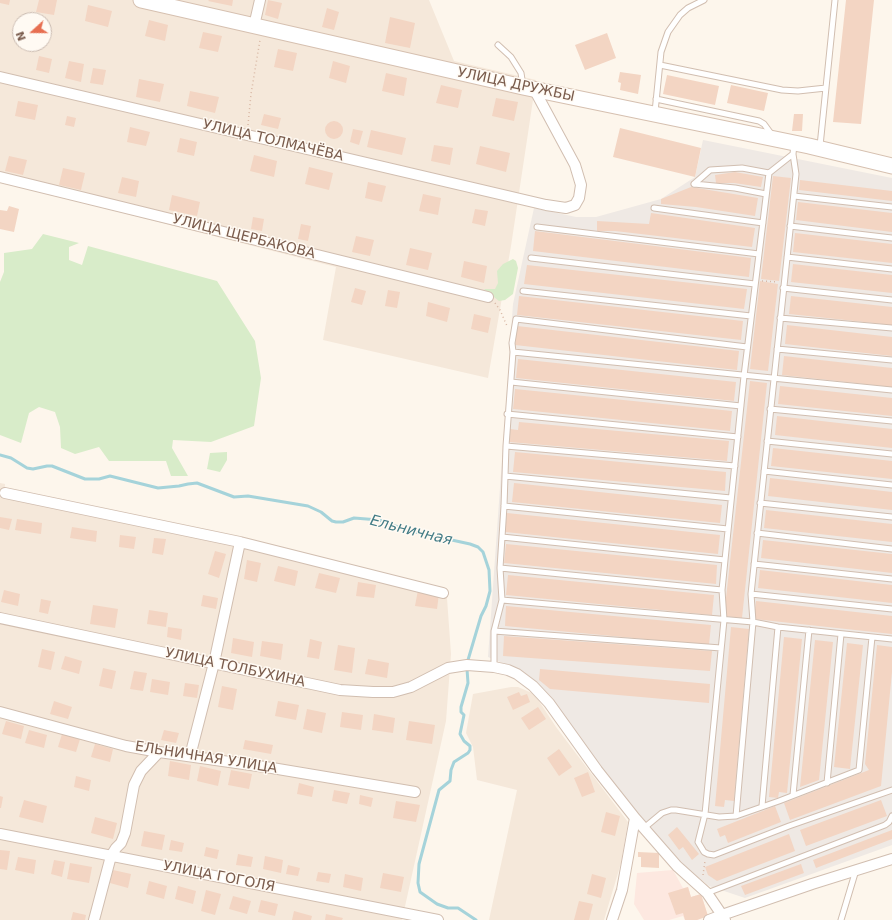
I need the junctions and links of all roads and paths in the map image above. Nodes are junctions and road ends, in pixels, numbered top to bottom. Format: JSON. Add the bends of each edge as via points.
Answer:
{"nodes":[{"id":1,"x":141,"y":0,"type":"edge"},
{"id":2,"x":260,"y":0,"type":"edge"},
{"id":3,"x":704,"y":0,"type":"edge"},
{"id":4,"x":835,"y":0,"type":"edge"},
{"id":5,"x":258,"y":27,"type":"junction"},
{"id":6,"x":498,"y":45,"type":"dead end"},
{"id":7,"x":660,"y":65,"type":"junction"},
{"id":8,"x":0,"y":77,"type":"edge"},
{"id":9,"x":528,"y":88,"type":"junction"},
{"id":10,"x":826,"y":88,"type":"junction"},
{"id":11,"x":656,"y":99,"type":"junction"},
{"id":12,"x":704,"y":109,"type":"junction"},
{"id":13,"x":655,"y":114,"type":"junction"},
{"id":14,"x":739,"y":116,"type":"junction"},
{"id":15,"x":701,"y":124,"type":"junction"},
{"id":16,"x":736,"y":131,"type":"junction"},
{"id":17,"x":248,"y":135,"type":"junction"},
{"id":18,"x":775,"y":139,"type":"junction"},
{"id":19,"x":794,"y":149,"type":"junction"},
{"id":20,"x":820,"y":149,"type":"junction"},
{"id":21,"x":892,"y":166,"type":"edge"},
{"id":22,"x":769,"y":173,"type":"junction"},
{"id":23,"x":0,"y":177,"type":"edge"},
{"id":24,"x":766,"y":194,"type":"junction"},
{"id":25,"x":794,"y":196,"type":"junction"},
{"id":26,"x":892,"y":207,"type":"edge"},
{"id":27,"x":654,"y":208,"type":"dead end"},
{"id":28,"x":763,"y":223,"type":"junction"},
{"id":29,"x":790,"y":226,"type":"junction"},
{"id":30,"x":537,"y":227,"type":"dead end"},
{"id":31,"x":892,"y":238,"type":"edge"},
{"id":32,"x":759,"y":254,"type":"junction"},
{"id":33,"x":787,"y":257,"type":"junction"},
{"id":34,"x":531,"y":258,"type":"dead end"},
{"id":35,"x":892,"y":269,"type":"edge"},
{"id":36,"x":755,"y":282,"type":"junction"},
{"id":37,"x":784,"y":285,"type":"junction"},
{"id":38,"x":523,"y":291,"type":"dead end"},
{"id":39,"x":488,"y":297,"type":"joint"},
{"id":40,"x":892,"y":300,"type":"edge"},
{"id":41,"x":751,"y":316,"type":"junction"},
{"id":42,"x":780,"y":318,"type":"junction"},
{"id":43,"x":892,"y":328,"type":"edge"},
{"id":44,"x":512,"y":343,"type":"junction"},
{"id":45,"x":747,"y":347,"type":"junction"},
{"id":46,"x":777,"y":349,"type":"junction"},
{"id":47,"x":514,"y":352,"type":"junction"},
{"id":48,"x":892,"y":360,"type":"edge"},
{"id":49,"x":744,"y":376,"type":"junction"},
{"id":50,"x":774,"y":379,"type":"junction"},
{"id":51,"x":511,"y":382,"type":"junction"},
{"id":52,"x":892,"y":390,"type":"edge"},
{"id":53,"x":741,"y":406,"type":"junction"},
{"id":54,"x":770,"y":409,"type":"junction"},
{"id":55,"x":508,"y":414,"type":"junction"},
{"id":56,"x":892,"y":421,"type":"edge"},
{"id":57,"x":738,"y":437,"type":"junction"},
{"id":58,"x":767,"y":441,"type":"junction"},
{"id":59,"x":506,"y":446,"type":"junction"},
{"id":60,"x":892,"y":454,"type":"edge"},
{"id":61,"x":735,"y":466,"type":"junction"},
{"id":62,"x":764,"y":471,"type":"junction"},
{"id":63,"x":505,"y":476,"type":"junction"},
{"id":64,"x":892,"y":485,"type":"edge"},
{"id":65,"x":5,"y":494,"type":"dead end"},
{"id":66,"x":731,"y":498,"type":"junction"},
{"id":67,"x":760,"y":503,"type":"junction"},
{"id":68,"x":504,"y":506,"type":"junction"},
{"id":69,"x":892,"y":517,"type":"edge"},
{"id":70,"x":728,"y":530,"type":"junction"},
{"id":71,"x":757,"y":533,"type":"junction"},
{"id":72,"x":502,"y":537,"type":"junction"},
{"id":73,"x":240,"y":542,"type":"junction"},
{"id":74,"x":892,"y":548,"type":"edge"},
{"id":75,"x":725,"y":560,"type":"junction"},
{"id":76,"x":754,"y":564,"type":"junction"},
{"id":77,"x":500,"y":568,"type":"junction"},
{"id":78,"x":892,"y":579,"type":"edge"},
{"id":79,"x":722,"y":590,"type":"junction"},
{"id":80,"x":443,"y":593,"type":"dead end"},
{"id":81,"x":751,"y":594,"type":"junction"},
{"id":82,"x":502,"y":600,"type":"junction"},
{"id":83,"x":892,"y":609,"type":"edge"},
{"id":84,"x":0,"y":618,"type":"edge"},
{"id":85,"x":724,"y":620,"type":"junction"},
{"id":86,"x":753,"y":622,"type":"junction"},
{"id":87,"x":778,"y":627,"type":"junction"},
{"id":88,"x":494,"y":630,"type":"junction"},
{"id":89,"x":809,"y":630,"type":"junction"},
{"id":90,"x":841,"y":634,"type":"junction"},
{"id":91,"x":872,"y":637,"type":"junction"},
{"id":92,"x":892,"y":639,"type":"edge"},
{"id":93,"x":721,"y":648,"type":"junction"},
{"id":94,"x":214,"y":663,"type":"junction"},
{"id":95,"x":494,"y":667,"type":"junction"},
{"id":96,"x":0,"y":712,"type":"edge"},
{"id":97,"x":159,"y":752,"type":"junction"},
{"id":98,"x":190,"y":756,"type":"junction"},
{"id":99,"x":827,"y":782,"type":"junction"},
{"id":100,"x":892,"y":790,"type":"edge"},
{"id":101,"x":415,"y":792,"type":"dead end"},
{"id":102,"x":793,"y":795,"type":"junction"},
{"id":103,"x":762,"y":806,"type":"junction"},
{"id":104,"x":705,"y":814,"type":"junction"},
{"id":105,"x":736,"y":816,"type":"junction"},
{"id":106,"x":892,"y":816,"type":"edge"},
{"id":107,"x":635,"y":818,"type":"junction"},
{"id":108,"x":644,"y":828,"type":"junction"},
{"id":109,"x":0,"y":834,"type":"edge"},
{"id":110,"x":704,"y":852,"type":"junction"},
{"id":111,"x":111,"y":856,"type":"junction"},
{"id":112,"x":890,"y":861,"type":"edge"},
{"id":113,"x":856,"y":870,"type":"junction"},
{"id":114,"x":705,"y":891,"type":"junction"},
{"id":115,"x":724,"y":918,"type":"edge"},
{"id":116,"x":94,"y":920,"type":"edge"},
{"id":117,"x":438,"y":920,"type":"edge"},
{"id":118,"x":612,"y":920,"type":"edge"},
{"id":119,"x":709,"y":920,"type":"edge"},
{"id":120,"x":841,"y":920,"type":"edge"}],
"edges":[{"from":1,"to":5,"type":"street","name":"УЛИЦА ДРУЖБЫ"},
{"from":2,"to":5,"type":"street"},
{"from":3,"to":7,"type":"lane","via":[[688,8],[674,22],[664,42]]},
{"from":4,"to":10,"type":"lane"},
{"from":5,"to":9,"type":"street","name":"УЛИЦА ДРУЖБЫ"},
{"from":5,"to":17,"type":"path"},
{"from":6,"to":9,"type":"lane","via":[[511,57]]},
{"from":7,"to":10,"type":"lane","via":[[782,90]]},
{"from":7,"to":11,"type":"lane"},
{"from":8,"to":17,"type":"street","name":"УЛИЦА ТОЛМАЧЁВА"},
{"from":9,"to":13,"type":"street","name":"УЛИЦА ДРУЖБЫ"},
{"from":9,"to":17,"type":"street","name":"УЛИЦА ТОЛМАЧЁВА","via":[[575,165],[581,185],[575,204],[562,208],[546,205]]},
{"from":10,"to":20,"type":"lane"},
{"from":11,"to":12,"type":"lane"},
{"from":11,"to":13,"type":"lane"},
{"from":12,"to":14,"type":"lane"},
{"from":12,"to":15,"type":"lane"},
{"from":13,"to":15,"type":"street","name":"УЛИЦА ДРУЖБЫ"},
{"from":14,"to":16,"type":"lane"},
{"from":14,"to":18,"type":"lane","via":[[764,124]]},
{"from":15,"to":16,"type":"street","name":"УЛИЦА ДРУЖБЫ"},
{"from":16,"to":18,"type":"street","name":"УЛИЦА ДРУЖБЫ"},
{"from":18,"to":19,"type":"street","name":"УЛИЦА ДРУЖБЫ"},
{"from":19,"to":20,"type":"street","name":"УЛИЦА ДРУЖБЫ"},
{"from":19,"to":22,"type":"lane"},
{"from":19,"to":25,"type":"lane"},
{"from":20,"to":21,"type":"street","name":"УЛИЦА ДРУЖБЫ"},
{"from":22,"to":24,"type":"lane"},
{"from":22,"to":24,"type":"lane","via":[[742,168],[710,170],[694,184]]},
{"from":23,"to":39,"type":"street","name":"УЛИЦА ЩЕРБАКОВА"},
{"from":24,"to":28,"type":"lane"},
{"from":25,"to":26,"type":"lane"},
{"from":25,"to":29,"type":"lane"},
{"from":27,"to":28,"type":"lane"},
{"from":28,"to":32,"type":"lane"},
{"from":29,"to":31,"type":"lane"},
{"from":29,"to":33,"type":"lane"},
{"from":30,"to":32,"type":"lane"},
{"from":32,"to":36,"type":"lane"},
{"from":33,"to":35,"type":"lane"},
{"from":33,"to":37,"type":"lane"},
{"from":34,"to":36,"type":"lane"},
{"from":36,"to":37,"type":"path"},
{"from":36,"to":41,"type":"lane"},
{"from":37,"to":40,"type":"lane"},
{"from":37,"to":42,"type":"lane"},
{"from":38,"to":41,"type":"lane"},
{"from":39,"to":44,"type":"path","via":[[500,310]]},
{"from":41,"to":45,"type":"lane"},
{"from":42,"to":43,"type":"lane"},
{"from":42,"to":46,"type":"lane"},
{"from":44,"to":45,"type":"lane","via":[[516,320]]},
{"from":44,"to":47,"type":"lane"},
{"from":45,"to":49,"type":"lane"},
{"from":46,"to":48,"type":"lane"},
{"from":46,"to":50,"type":"lane"},
{"from":47,"to":49,"type":"lane"},
{"from":47,"to":51,"type":"lane"},
{"from":49,"to":50,"type":"lane"},
{"from":49,"to":53,"type":"lane"},
{"from":50,"to":52,"type":"lane"},
{"from":50,"to":54,"type":"lane"},
{"from":51,"to":53,"type":"lane"},
{"from":51,"to":55,"type":"lane"},
{"from":53,"to":57,"type":"lane"},
{"from":54,"to":56,"type":"lane"},
{"from":54,"to":58,"type":"lane"},
{"from":55,"to":57,"type":"lane"},
{"from":55,"to":59,"type":"lane"},
{"from":57,"to":61,"type":"lane"},
{"from":58,"to":60,"type":"lane"},
{"from":58,"to":62,"type":"lane"},
{"from":59,"to":61,"type":"lane"},
{"from":59,"to":63,"type":"lane"},
{"from":61,"to":66,"type":"lane"},
{"from":62,"to":64,"type":"lane"},
{"from":62,"to":67,"type":"lane"},
{"from":63,"to":66,"type":"lane"},
{"from":63,"to":68,"type":"lane"},
{"from":65,"to":73,"type":"street"},
{"from":66,"to":70,"type":"lane"},
{"from":67,"to":69,"type":"lane"},
{"from":67,"to":71,"type":"lane"},
{"from":68,"to":70,"type":"lane"},
{"from":68,"to":72,"type":"lane"},
{"from":70,"to":75,"type":"lane"},
{"from":71,"to":74,"type":"lane"},
{"from":71,"to":76,"type":"lane"},
{"from":72,"to":75,"type":"lane"},
{"from":72,"to":77,"type":"lane"},
{"from":73,"to":80,"type":"street"},
{"from":73,"to":94,"type":"street"},
{"from":75,"to":79,"type":"lane"},
{"from":76,"to":78,"type":"lane"},
{"from":76,"to":81,"type":"lane"},
{"from":77,"to":79,"type":"lane"},
{"from":77,"to":82,"type":"lane"},
{"from":79,"to":85,"type":"lane"},
{"from":81,"to":83,"type":"lane"},
{"from":81,"to":86,"type":"lane"},
{"from":82,"to":85,"type":"lane"},
{"from":82,"to":88,"type":"lane"},
{"from":84,"to":94,"type":"street","name":"УЛИЦА ТОЛБУХИНА"},
{"from":85,"to":86,"type":"lane"},
{"from":85,"to":93,"type":"lane"},
{"from":86,"to":87,"type":"lane"},
{"from":86,"to":105,"type":"lane"},
{"from":87,"to":89,"type":"lane"},
{"from":87,"to":103,"type":"lane"},
{"from":88,"to":93,"type":"lane"},
{"from":88,"to":95,"type":"lane"},
{"from":89,"to":90,"type":"lane"},
{"from":89,"to":102,"type":"lane"},
{"from":90,"to":91,"type":"lane"},
{"from":90,"to":99,"type":"lane"},
{"from":91,"to":92,"type":"lane"},
{"from":91,"to":99,"type":"lane","via":[[859,770]]},
{"from":93,"to":104,"type":"lane"},
{"from":94,"to":95,"type":"street","name":"УЛИЦА ТОЛБУХИНА","via":[[340,690],[382,693],[403,690],[453,667]]},
{"from":94,"to":98,"type":"street"},
{"from":95,"to":107,"type":"street","name":"УЛИЦА ТОЛБУХИНА","via":[[517,674],[540,693]]},
{"from":96,"to":97,"type":"street","name":"ЕЛЬНИЧНАЯ УЛИЦА","via":[[126,746]]},
{"from":97,"to":98,"type":"street","name":"ЕЛЬНИЧНАЯ УЛИЦА"},
{"from":97,"to":111,"type":"street","via":[[140,771],[134,785],[122,843]]},
{"from":98,"to":101,"type":"street","name":"ЕЛЬНИЧНАЯ УЛИЦА"},
{"from":99,"to":102,"type":"lane"},
{"from":100,"to":110,"type":"lane","via":[[714,855]]},
{"from":102,"to":103,"type":"lane"},
{"from":103,"to":105,"type":"lane"},
{"from":104,"to":105,"type":"lane","via":[[720,817]]},
{"from":104,"to":108,"type":"lane","via":[[671,810],[662,813]]},
{"from":104,"to":110,"type":"lane","via":[[698,842]]},
{"from":106,"to":114,"type":"lane","via":[[885,825]]},
{"from":107,"to":108,"type":"street","name":"УЛИЦА ТОЛБУХИНА"},
{"from":107,"to":118,"type":"street","via":[[622,890]]},
{"from":108,"to":114,"type":"street","name":"УЛИЦА ТОЛБУХИНА","via":[[677,866]]},
{"from":109,"to":111,"type":"street","name":"УЛИЦА ГОГОЛЯ"},
{"from":110,"to":114,"type":"path"},
{"from":111,"to":116,"type":"street"},
{"from":111,"to":117,"type":"street","name":"УЛИЦА ГОГОЛЯ"},
{"from":112,"to":113,"type":"street"},
{"from":113,"to":115,"type":"street"},
{"from":113,"to":120,"type":"lane"},
{"from":114,"to":115,"type":"street","name":"УЛИЦА ТОЛБУХИНА"},
{"from":115,"to":119,"type":"street"}]}
